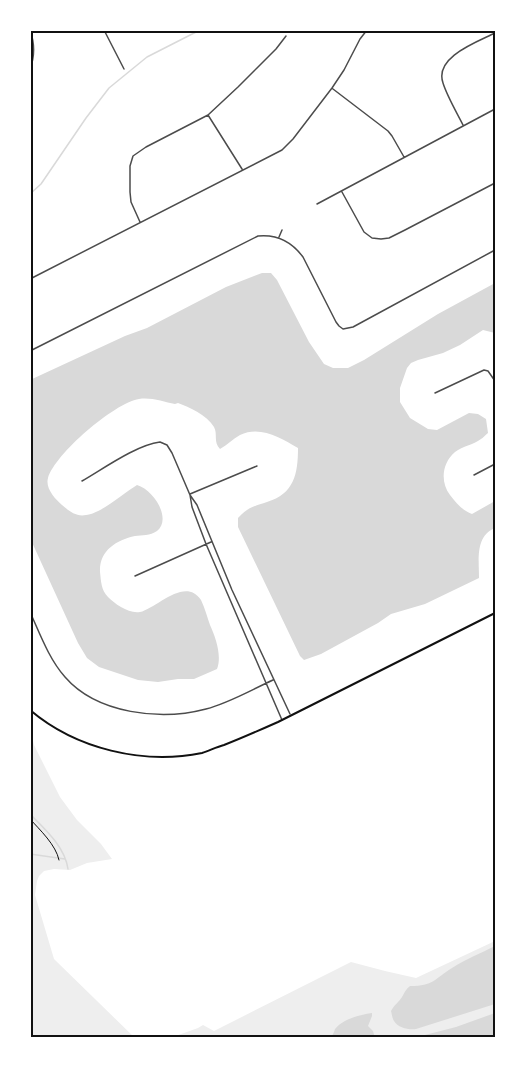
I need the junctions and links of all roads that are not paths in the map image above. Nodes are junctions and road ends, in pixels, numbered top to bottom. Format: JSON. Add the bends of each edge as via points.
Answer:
{"nodes":[{"id":1,"x":30,"y":30,"type":"edge"},
{"id":2,"x":104,"y":30,"type":"edge"},
{"id":3,"x":367,"y":30,"type":"edge"},
{"id":4,"x":495,"y":33,"type":"edge"},
{"id":5,"x":286,"y":36,"type":"dead end"},
{"id":6,"x":30,"y":69,"type":"edge"},
{"id":7,"x":124,"y":69,"type":"dead end"},
{"id":8,"x":333,"y":88,"type":"junction"},
{"id":9,"x":495,"y":110,"type":"edge"},
{"id":10,"x":208,"y":115,"type":"junction"},
{"id":11,"x":464,"y":126,"type":"junction"},
{"id":12,"x":404,"y":158,"type":"junction"},
{"id":13,"x":243,"y":170,"type":"junction"},
{"id":14,"x":495,"y":183,"type":"edge"},
{"id":15,"x":341,"y":191,"type":"junction"},
{"id":16,"x":317,"y":204,"type":"dead end"},
{"id":17,"x":140,"y":223,"type":"junction"},
{"id":18,"x":282,"y":230,"type":"dead end"},
{"id":19,"x":278,"y":237,"type":"junction"},
{"id":20,"x":495,"y":250,"type":"edge"},
{"id":21,"x":30,"y":279,"type":"edge"},
{"id":22,"x":30,"y":351,"type":"edge"},
{"id":23,"x":495,"y":381,"type":"edge"},
{"id":24,"x":435,"y":393,"type":"dead end"},
{"id":25,"x":495,"y":464,"type":"edge"},
{"id":26,"x":257,"y":466,"type":"dead end"},
{"id":27,"x":474,"y":475,"type":"dead end"},
{"id":28,"x":82,"y":482,"type":"dead end"},
{"id":29,"x":190,"y":495,"type":"junction"},
{"id":30,"x":212,"y":542,"type":"junction"},
{"id":31,"x":206,"y":544,"type":"junction"},
{"id":32,"x":135,"y":576,"type":"dead end"},
{"id":33,"x":231,"y":587,"type":"junction"},
{"id":34,"x":226,"y":589,"type":"junction"},
{"id":35,"x":30,"y":612,"type":"edge"},
{"id":36,"x":495,"y":613,"type":"edge"},
{"id":37,"x":252,"y":632,"type":"junction"},
{"id":38,"x":246,"y":635,"type":"junction"},
{"id":39,"x":273,"y":680,"type":"junction"},
{"id":40,"x":267,"y":683,"type":"junction"},
{"id":41,"x":30,"y":710,"type":"edge"},
{"id":42,"x":290,"y":716,"type":"junction"},
{"id":43,"x":282,"y":720,"type":"junction"}],
"edges":[{"from":1,"to":6,"type":"street","via":[[34,47]]},
{"from":2,"to":7,"type":"street"},
{"from":3,"to":8,"type":"street"},
{"from":4,"to":11,"type":"street","via":[[454,55],[443,69],[442,83]]},
{"from":5,"to":10,"type":"street"},
{"from":8,"to":12,"type":"street","via":[[388,131]]},
{"from":8,"to":13,"type":"street","via":[[286,147]]},
{"from":9,"to":11,"type":"street"},
{"from":10,"to":13,"type":"street"},
{"from":10,"to":17,"type":"street","via":[[133,156],[130,192]]},
{"from":11,"to":12,"type":"street"},
{"from":12,"to":15,"type":"street"},
{"from":13,"to":17,"type":"street"},
{"from":14,"to":15,"type":"street","via":[[381,239],[364,232]]},
{"from":15,"to":16,"type":"street"},
{"from":17,"to":21,"type":"street"},
{"from":18,"to":19,"type":"street"},
{"from":19,"to":20,"type":"street","via":[[303,257],[343,329]]},
{"from":19,"to":22,"type":"street","via":[[258,236]]},
{"from":23,"to":24,"type":"street","via":[[487,370],[481,371]]},
{"from":25,"to":27,"type":"street"},
{"from":26,"to":29,"type":"street"},
{"from":28,"to":29,"type":"street","via":[[133,452],[160,442],[170,449]]},
{"from":29,"to":30,"type":"street"},
{"from":29,"to":31,"type":"street"},
{"from":30,"to":31,"type":"street"},
{"from":30,"to":33,"type":"street"},
{"from":31,"to":32,"type":"street"},
{"from":31,"to":34,"type":"street"},
{"from":33,"to":34,"type":"street"},
{"from":33,"to":37,"type":"street"},
{"from":34,"to":38,"type":"street"},
{"from":35,"to":40,"type":"street","via":[[51,657],[67,679],[89,696],[117,708],[151,714],[186,713],[213,707]]},
{"from":36,"to":42,"type":"main road"},
{"from":37,"to":38,"type":"street"},
{"from":37,"to":39,"type":"street"},
{"from":38,"to":40,"type":"street"},
{"from":39,"to":40,"type":"street"},
{"from":39,"to":42,"type":"street"},
{"from":40,"to":43,"type":"street"},
{"from":41,"to":43,"type":"main road","via":[[90,745],[147,756],[204,752]]},
{"from":42,"to":43,"type":"main road"}]}
